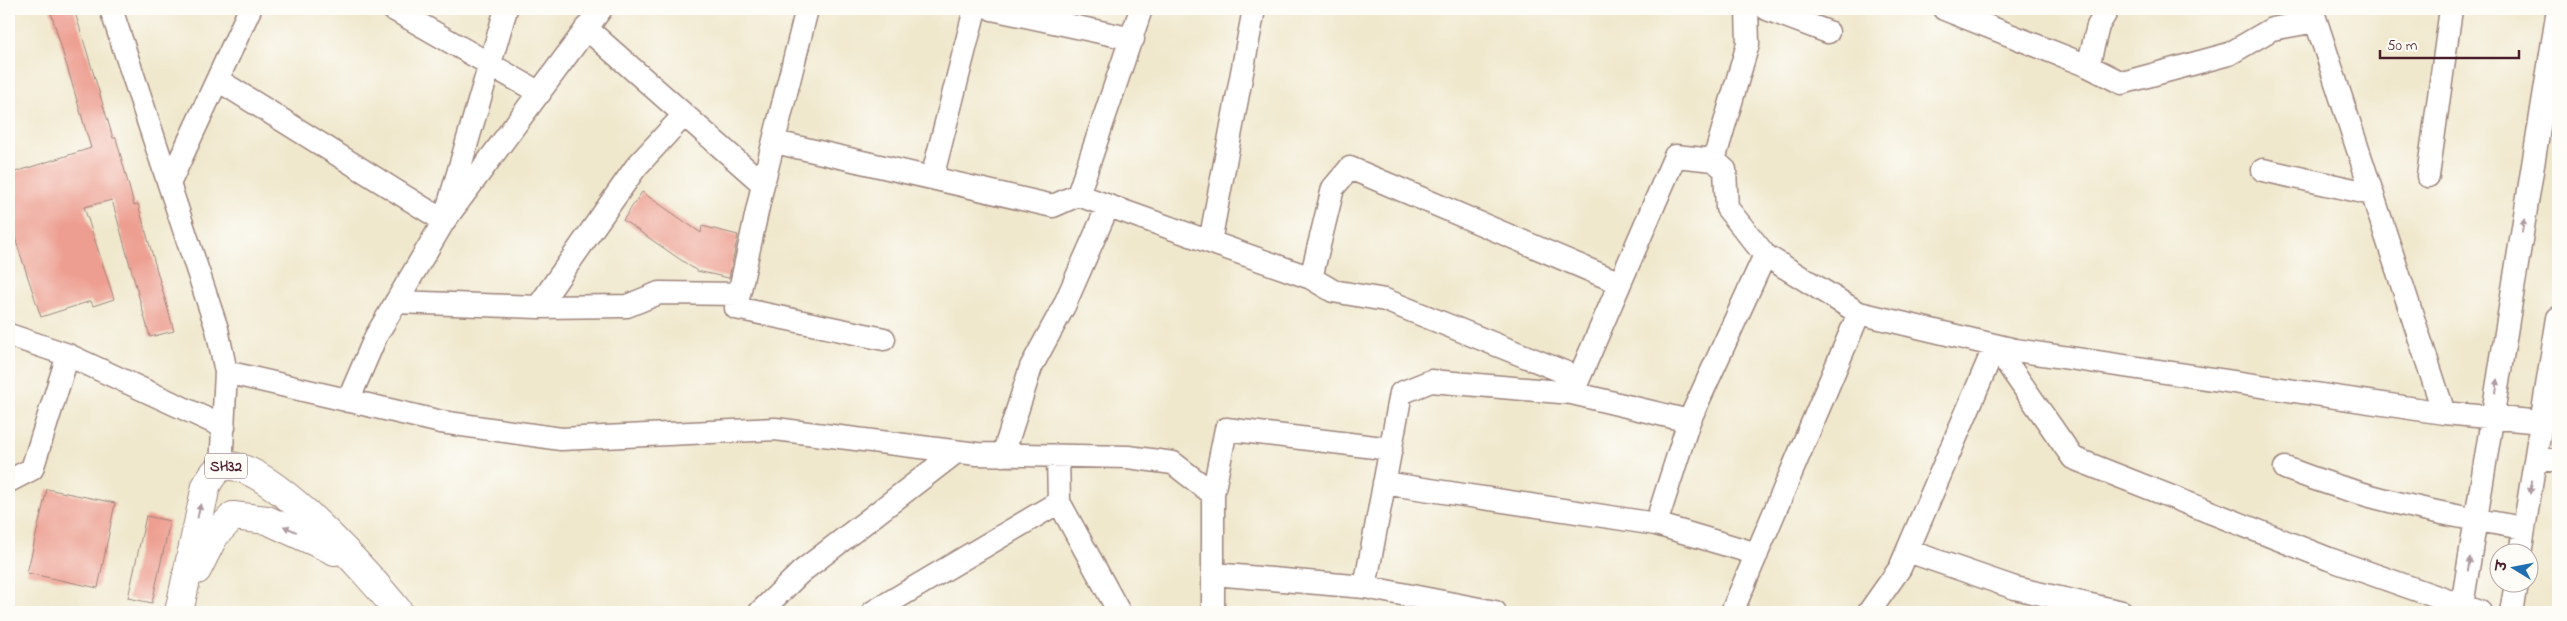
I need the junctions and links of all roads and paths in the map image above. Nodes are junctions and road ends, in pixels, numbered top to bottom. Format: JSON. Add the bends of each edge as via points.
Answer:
{"nodes":[{"id":1,"x":111,"y":9,"type":"edge"},
{"id":2,"x":250,"y":9,"type":"edge"},
{"id":3,"x":393,"y":9,"type":"edge"},
{"id":4,"x":506,"y":9,"type":"edge"},
{"id":5,"x":601,"y":9,"type":"edge"},
{"id":6,"x":807,"y":9,"type":"edge"},
{"id":7,"x":975,"y":9,"type":"edge"},
{"id":8,"x":992,"y":9,"type":"edge"},
{"id":9,"x":1141,"y":9,"type":"edge"},
{"id":10,"x":1254,"y":9,"type":"edge"},
{"id":11,"x":1747,"y":9,"type":"edge"},
{"id":12,"x":1767,"y":9,"type":"edge"},
{"id":13,"x":1944,"y":9,"type":"edge"},
{"id":14,"x":2108,"y":9,"type":"edge"},
{"id":15,"x":2452,"y":9,"type":"edge"},
{"id":16,"x":2558,"y":10,"type":"edge"},
{"id":17,"x":2314,"y":15,"type":"edge"},
{"id":18,"x":586,"y":28,"type":"junction"},
{"id":19,"x":1828,"y":32,"type":"dead end"},
{"id":20,"x":1133,"y":39,"type":"junction"},
{"id":21,"x":490,"y":65,"type":"junction"},
{"id":22,"x":2088,"y":66,"type":"junction"},
{"id":23,"x":218,"y":80,"type":"junction"},
{"id":24,"x":540,"y":94,"type":"junction"},
{"id":25,"x":684,"y":115,"type":"junction"},
{"id":26,"x":775,"y":142,"type":"junction"},
{"id":27,"x":1714,"y":160,"type":"junction"},
{"id":28,"x":2263,"y":170,"type":"dead end"},
{"id":29,"x":2428,"y":176,"type":"dead end"},
{"id":30,"x":932,"y":178,"type":"junction"},
{"id":31,"x":169,"y":184,"type":"junction"},
{"id":32,"x":763,"y":184,"type":"junction"},
{"id":33,"x":2372,"y":194,"type":"junction"},
{"id":34,"x":1078,"y":195,"type":"junction"},
{"id":35,"x":1108,"y":206,"type":"junction"},
{"id":36,"x":444,"y":221,"type":"junction"},
{"id":37,"x":1210,"y":242,"type":"junction"},
{"id":38,"x":1765,"y":255,"type":"junction"},
{"id":39,"x":1311,"y":278,"type":"junction"},
{"id":40,"x":1620,"y":283,"type":"junction"},
{"id":41,"x":739,"y":294,"type":"junction"},
{"id":42,"x":396,"y":302,"type":"junction"},
{"id":43,"x":538,"y":307,"type":"junction"},
{"id":44,"x":1860,"y":313,"type":"junction"},
{"id":45,"x":2558,"y":318,"type":"edge"},
{"id":46,"x":9,"y":335,"type":"edge"},
{"id":47,"x":884,"y":339,"type":"dead end"},
{"id":48,"x":1995,"y":346,"type":"junction"},
{"id":49,"x":68,"y":355,"type":"junction"},
{"id":50,"x":226,"y":372,"type":"junction"},
{"id":51,"x":1575,"y":386,"type":"junction"},
{"id":52,"x":348,"y":401,"type":"junction"},
{"id":53,"x":2444,"y":413,"type":"junction"},
{"id":54,"x":2492,"y":417,"type":"junction"},
{"id":55,"x":1689,"y":421,"type":"junction"},
{"id":56,"x":2542,"y":422,"type":"junction"},
{"id":57,"x":224,"y":427,"type":"junction"},
{"id":58,"x":1391,"y":449,"type":"junction"},
{"id":59,"x":956,"y":452,"type":"junction"},
{"id":60,"x":1003,"y":455,"type":"junction"},
{"id":61,"x":1058,"y":456,"type":"junction"},
{"id":62,"x":2536,"y":458,"type":"junction"},
{"id":63,"x":2558,"y":461,"type":"edge"},
{"id":64,"x":221,"y":468,"type":"junction"},
{"id":65,"x":2285,"y":468,"type":"dead end"},
{"id":66,"x":9,"y":481,"type":"edge"},
{"id":67,"x":1384,"y":483,"type":"junction"},
{"id":68,"x":1213,"y":494,"type":"junction"},
{"id":69,"x":1059,"y":502,"type":"junction"},
{"id":70,"x":233,"y":516,"type":"junction"},
{"id":71,"x":2476,"y":520,"type":"junction"},
{"id":72,"x":1656,"y":524,"type":"junction"},
{"id":73,"x":2524,"y":528,"type":"junction"},
{"id":74,"x":2522,"y":544,"type":"edge"},
{"id":75,"x":1908,"y":550,"type":"junction"},
{"id":76,"x":1757,"y":554,"type":"junction"},
{"id":77,"x":350,"y":558,"type":"junction"},
{"id":78,"x":1213,"y":574,"type":"junction"},
{"id":79,"x":1365,"y":587,"type":"junction"},
{"id":80,"x":2514,"y":594,"type":"edge"},
{"id":81,"x":2467,"y":610,"type":"edge"},
{"id":82,"x":179,"y":611,"type":"edge"},
{"id":83,"x":399,"y":612,"type":"edge"},
{"id":84,"x":760,"y":612,"type":"edge"},
{"id":85,"x":873,"y":612,"type":"edge"},
{"id":86,"x":1119,"y":612,"type":"edge"},
{"id":87,"x":1212,"y":612,"type":"edge"},
{"id":88,"x":1496,"y":612,"type":"edge"},
{"id":89,"x":1732,"y":612,"type":"edge"},
{"id":90,"x":1869,"y":612,"type":"edge"},
{"id":91,"x":2122,"y":612,"type":"edge"},
{"id":92,"x":2511,"y":612,"type":"edge"}],
"edges":[{"from":1,"to":31,"type":"street"},
{"from":2,"to":23,"type":"street"},
{"from":3,"to":21,"type":"street"},
{"from":4,"to":21,"type":"street"},
{"from":5,"to":18,"type":"street"},
{"from":6,"to":26,"type":"street"},
{"from":7,"to":30,"type":"street"},
{"from":8,"to":20,"type":"street"},
{"from":9,"to":20,"type":"street"},
{"from":10,"to":37,"type":"street"},
{"from":11,"to":27,"type":"street","via":[[1748,44]]},
{"from":12,"to":19,"type":"street"},
{"from":13,"to":22,"type":"street"},
{"from":14,"to":22,"type":"street","via":[[2098,26]]},
{"from":15,"to":29,"type":"street"},
{"from":54,"to":16,"type":"street","one_way":true},
{"from":17,"to":22,"type":"street","via":[[2272,29],[2230,54],[2122,82]]},
{"from":17,"to":33,"type":"street"},
{"from":18,"to":24,"type":"street"},
{"from":18,"to":25,"type":"street"},
{"from":20,"to":34,"type":"street"},
{"from":21,"to":24,"type":"street"},
{"from":21,"to":36,"type":"street"},
{"from":23,"to":31,"type":"street"},
{"from":23,"to":36,"type":"street"},
{"from":24,"to":36,"type":"street"},
{"from":25,"to":32,"type":"street"},
{"from":25,"to":43,"type":"street","via":[[636,167]]},
{"from":26,"to":30,"type":"street"},
{"from":26,"to":32,"type":"street"},
{"from":27,"to":38,"type":"street","via":[[1725,170],[1727,208]]},
{"from":27,"to":40,"type":"street","via":[[1675,156]]},
{"from":28,"to":33,"type":"street"},
{"from":30,"to":34,"type":"street","via":[[1053,206]]},
{"from":31,"to":50,"type":"street","via":[[217,329]]},
{"from":32,"to":41,"type":"street"},
{"from":33,"to":53,"type":"street"},
{"from":34,"to":35,"type":"street"},
{"from":35,"to":37,"type":"street"},
{"from":35,"to":60,"type":"street","via":[[1064,306],[1031,367]]},
{"from":36,"to":42,"type":"street"},
{"from":37,"to":39,"type":"street"},
{"from":38,"to":44,"type":"street"},
{"from":38,"to":55,"type":"street"},
{"from":39,"to":40,"type":"street","via":[[1333,188],[1350,168]]},
{"from":39,"to":51,"type":"street","via":[[1333,291],[1385,300]]},
{"from":40,"to":51,"type":"street"},
{"from":41,"to":43,"type":"street","via":[[659,293],[627,306]]},
{"from":41,"to":47,"type":"street","via":[[736,308]]},
{"from":42,"to":43,"type":"street"},
{"from":42,"to":52,"type":"street","via":[[376,336]]},
{"from":44,"to":48,"type":"street"},
{"from":44,"to":76,"type":"street"},
{"from":45,"to":56,"type":"street"},
{"from":46,"to":49,"type":"street"},
{"from":48,"to":53,"type":"street"},
{"from":48,"to":75,"type":"street"},
{"from":48,"to":81,"type":"street","via":[[2073,458]]},
{"from":49,"to":57,"type":"street"},
{"from":49,"to":66,"type":"street","via":[[32,469]]},
{"from":50,"to":52,"type":"street"},
{"from":50,"to":57,"type":"street"},
{"from":51,"to":55,"type":"street"},
{"from":51,"to":58,"type":"street","via":[[1431,381],[1401,394]]},
{"from":52,"to":59,"type":"street","via":[[441,422],[561,439],[775,429]]},
{"from":53,"to":54,"type":"street"},
{"from":54,"to":56,"type":"street"},
{"from":54,"to":71,"type":"street"},
{"from":55,"to":72,"type":"street"},
{"from":56,"to":62,"type":"street"},
{"from":57,"to":64,"type":"street"},
{"from":58,"to":67,"type":"street"},
{"from":58,"to":68,"type":"street","via":[[1226,429]]},
{"from":59,"to":60,"type":"street"},
{"from":59,"to":84,"type":"street","via":[[801,572]]},
{"from":60,"to":61,"type":"street"},
{"from":61,"to":68,"type":"street","via":[[1173,462]]},
{"from":61,"to":69,"type":"street"},
{"from":62,"to":63,"type":"street"},
{"from":62,"to":73,"type":"street","one_way":true},
{"from":64,"to":70,"type":"main road","via":[[234,472],[244,486],[246,501]]},
{"from":64,"to":77,"type":"main road","number":"SH32","via":[[234,466],[245,469],[280,490]]},
{"from":82,"to":64,"type":"main road","number":"SH32","one_way":true,"via":[[202,498],[211,476]]},
{"from":65,"to":71,"type":"street","via":[[2321,482]]},
{"from":67,"to":72,"type":"street"},
{"from":67,"to":79,"type":"street"},
{"from":68,"to":78,"type":"street"},
{"from":69,"to":85,"type":"street"},
{"from":69,"to":86,"type":"street"},
{"from":77,"to":70,"type":"main road","one_way":true,"via":[[267,520]]},
{"from":70,"to":82,"type":"main road","via":[[209,544]]},
{"from":71,"to":73,"type":"street"},
{"from":81,"to":71,"type":"street","one_way":true},
{"from":72,"to":76,"type":"street"},
{"from":73,"to":74,"type":"street"},
{"from":75,"to":90,"type":"street","via":[[1900,568]]},
{"from":75,"to":91,"type":"street","via":[[2015,588]]},
{"from":76,"to":89,"type":"street"},
{"from":77,"to":83,"type":"main road","number":"SH32"},
{"from":78,"to":79,"type":"street"},
{"from":78,"to":87,"type":"street"},
{"from":79,"to":88,"type":"street"},
{"from":80,"to":92,"type":"street"}]}
